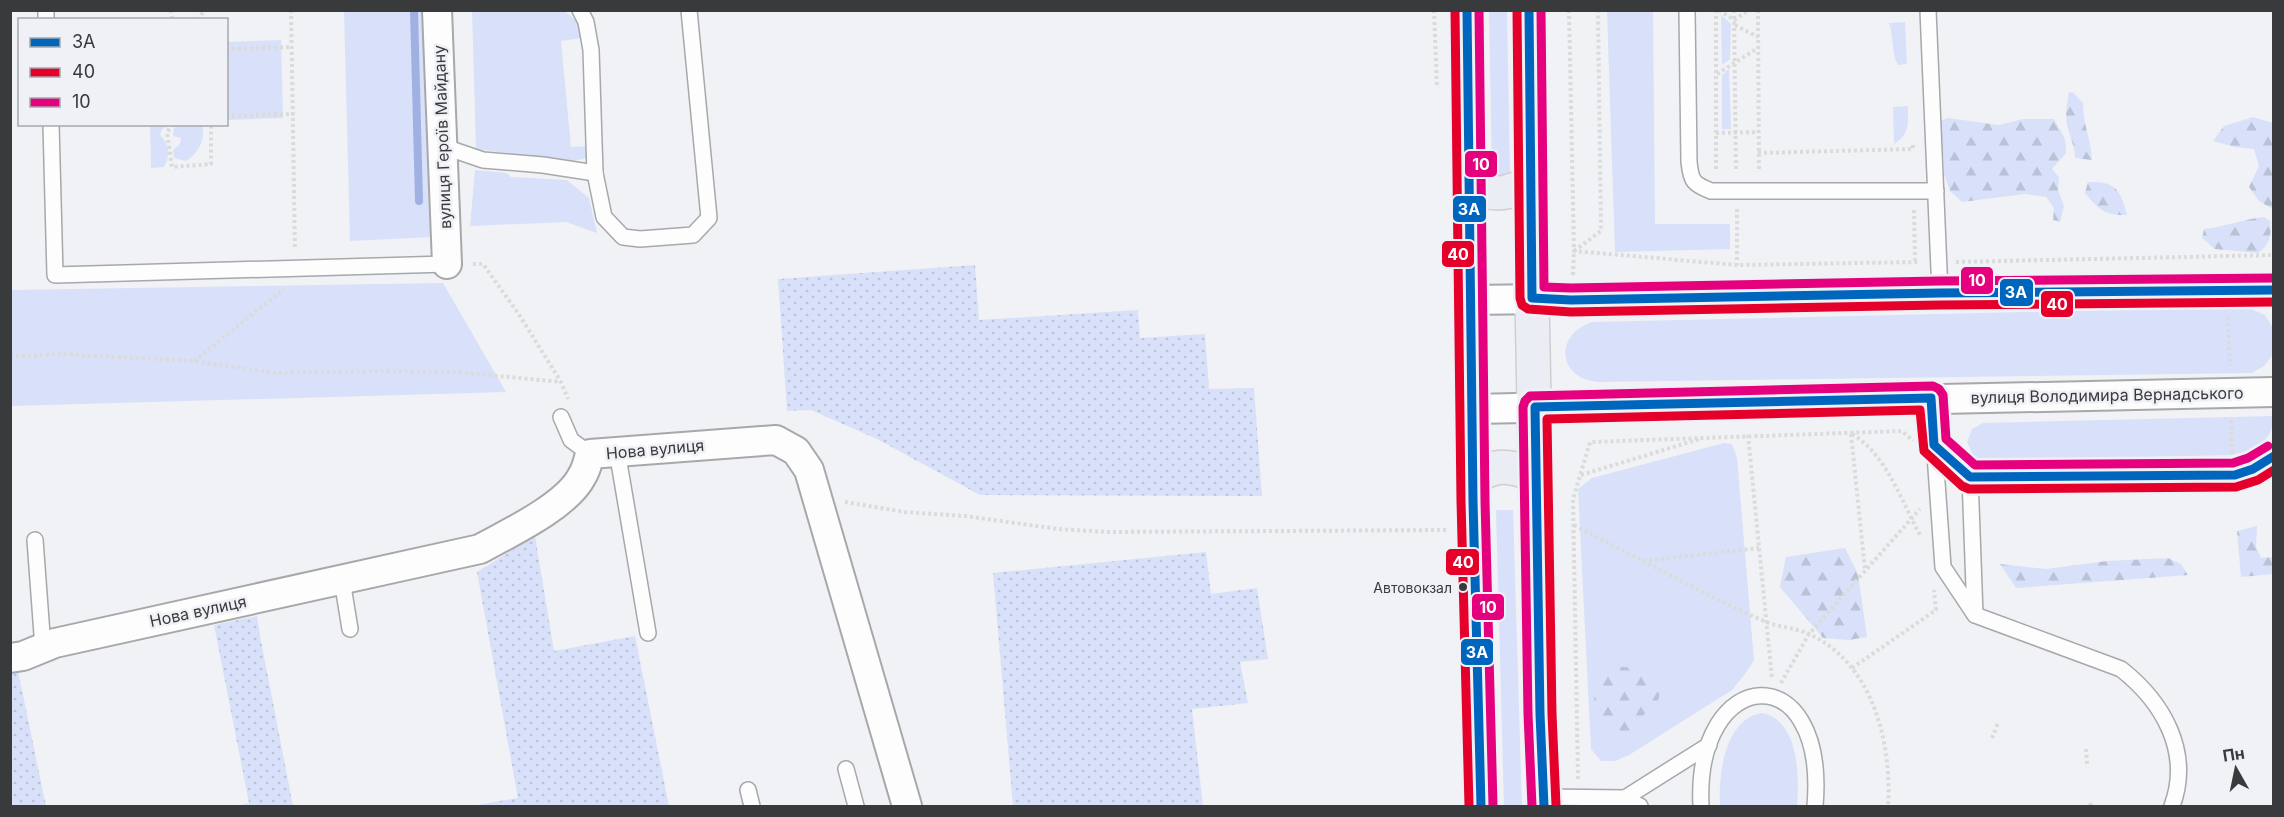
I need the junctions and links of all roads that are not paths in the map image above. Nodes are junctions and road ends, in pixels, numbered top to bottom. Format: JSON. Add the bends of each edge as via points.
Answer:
{"nodes":[{"id":1,"x":437,"y":10,"type":"edge"},
{"id":2,"x":580,"y":10,"type":"edge"},
{"id":3,"x":689,"y":10,"type":"edge"},
{"id":4,"x":1467,"y":10,"type":"edge"},
{"id":5,"x":1529,"y":10,"type":"edge"},
{"id":6,"x":1687,"y":10,"type":"edge"},
{"id":7,"x":1928,"y":10,"type":"edge"},
{"id":8,"x":51,"y":126,"type":"edge"},
{"id":9,"x":442,"y":146,"type":"junction"},
{"id":10,"x":596,"y":173,"type":"junction"},
{"id":11,"x":1469,"y":182,"type":"junction"},
{"id":12,"x":1532,"y":182,"type":"junction"},
{"id":13,"x":1936,"y":191,"type":"junction"},
{"id":14,"x":447,"y":264,"type":"joint"},
{"id":15,"x":2274,"y":290,"type":"edge"},
{"id":16,"x":1940,"y":293,"type":"junction"},
{"id":17,"x":1532,"y":298,"type":"junction"},
{"id":18,"x":1471,"y":300,"type":"junction"},
{"id":19,"x":2274,"y":392,"type":"edge"},
{"id":20,"x":1931,"y":398,"type":"junction"},
{"id":21,"x":1535,"y":407,"type":"junction"},
{"id":22,"x":1473,"y":409,"type":"junction"},
{"id":23,"x":561,"y":417,"type":"road end"},
{"id":24,"x":1934,"y":445,"type":"junction"},
{"id":25,"x":604,"y":453,"type":"junction"},
{"id":26,"x":2274,"y":456,"type":"edge"},
{"id":27,"x":1537,"y":475,"type":"junction"},
{"id":28,"x":1970,"y":477,"type":"junction"},
{"id":29,"x":1474,"y":479,"type":"junction"},
{"id":30,"x":35,"y":540,"type":"dead end"},
{"id":31,"x":342,"y":580,"type":"junction"},
{"id":32,"x":1975,"y":615,"type":"junction"},
{"id":33,"x":350,"y":629,"type":"dead end"},
{"id":34,"x":648,"y":633,"type":"dead end"},
{"id":35,"x":43,"y":648,"type":"junction"},
{"id":36,"x":10,"y":658,"type":"edge"},
{"id":37,"x":1709,"y":745,"type":"junction"},
{"id":38,"x":846,"y":769,"type":"dead end"},
{"id":39,"x":748,"y":790,"type":"dead end"},
{"id":40,"x":1625,"y":798,"type":"junction"},
{"id":41,"x":1544,"y":802,"type":"edge"},
{"id":42,"x":752,"y":807,"type":"edge"},
{"id":43,"x":856,"y":807,"type":"edge"},
{"id":44,"x":907,"y":807,"type":"edge"},
{"id":45,"x":1481,"y":807,"type":"edge"},
{"id":46,"x":1640,"y":807,"type":"edge"},
{"id":47,"x":1701,"y":807,"type":"edge"},
{"id":48,"x":1815,"y":807,"type":"edge"},
{"id":49,"x":2172,"y":807,"type":"edge"}],
"edges":[{"from":1,"to":9,"type":"street","name":"вулиця Героїв Майдану"},
{"from":2,"to":10,"type":"lane","via":[[591,50]]},
{"from":3,"to":10,"type":"lane","via":[[709,218],[693,235],[623,237],[604,217]]},
{"from":4,"to":11,"type":"main road"},
{"from":5,"to":12,"type":"main road"},
{"from":6,"to":13,"type":"lane","via":[[1690,176],[1697,185],[1716,191]]},
{"from":7,"to":13,"type":"lane"},
{"from":8,"to":14,"type":"lane","via":[[55,275]]},
{"from":9,"to":10,"type":"lane","via":[[483,160]]},
{"from":9,"to":14,"type":"street","name":"вулиця Героїв Майдану"},
{"from":11,"to":12,"type":"main road","via":[[1482,192],[1499,194]]},
{"from":11,"to":18,"type":"main road"},
{"from":12,"to":17,"type":"main road"},
{"from":13,"to":16,"type":"lane"},
{"from":15,"to":16,"type":"street"},
{"from":16,"to":17,"type":"street"},
{"from":17,"to":18,"type":"street"},
{"from":17,"to":21,"type":"main road"},
{"from":18,"to":22,"type":"main road"},
{"from":19,"to":20,"type":"street","name":"вулиця Володимира Вернадського"},
{"from":20,"to":21,"type":"street","name":"вулиця Володимира Вернадського"},
{"from":20,"to":24,"type":"lane"},
{"from":21,"to":22,"type":"street","name":"вулиця Володимира Вернадського"},
{"from":21,"to":27,"type":"main road"},
{"from":22,"to":29,"type":"main road"},
{"from":23,"to":25,"type":"lane","via":[[571,440]]},
{"from":24,"to":28,"type":"lane"},
{"from":24,"to":32,"type":"lane","via":[[1943,567]]},
{"from":25,"to":31,"type":"street","name":"Нова вулиця","via":[[566,496],[480,549]]},
{"from":25,"to":34,"type":"lane"},
{"from":25,"to":44,"type":"street","name":"Нова вулиця","via":[[776,440],[804,459]]},
{"from":26,"to":28,"type":"lane","via":[[2235,475]]},
{"from":27,"to":29,"type":"main road","via":[[1501,466],[1485,470]]},
{"from":27,"to":41,"type":"main road"},
{"from":28,"to":32,"type":"lane"},
{"from":29,"to":45,"type":"main road"},
{"from":30,"to":35,"type":"lane"},
{"from":31,"to":33,"type":"lane"},
{"from":31,"to":35,"type":"street","name":"Нова вулиця"},
{"from":32,"to":49,"type":"lane","via":[[2121,669],[2139,684],[2156,704],[2172,736],[2178,766]]},
{"from":35,"to":36,"type":"street","name":"Нова вулиця"},
{"from":37,"to":40,"type":"lane"},
{"from":37,"to":47,"type":"lane"},
{"from":37,"to":48,"type":"lane","via":[[1721,720],[1739,702],[1757,695],[1776,697],[1796,713],[1808,736],[1815,764]]},
{"from":38,"to":43,"type":"lane"},
{"from":39,"to":42,"type":"lane"},
{"from":40,"to":41,"type":"lane"},
{"from":40,"to":46,"type":"lane"}]}
